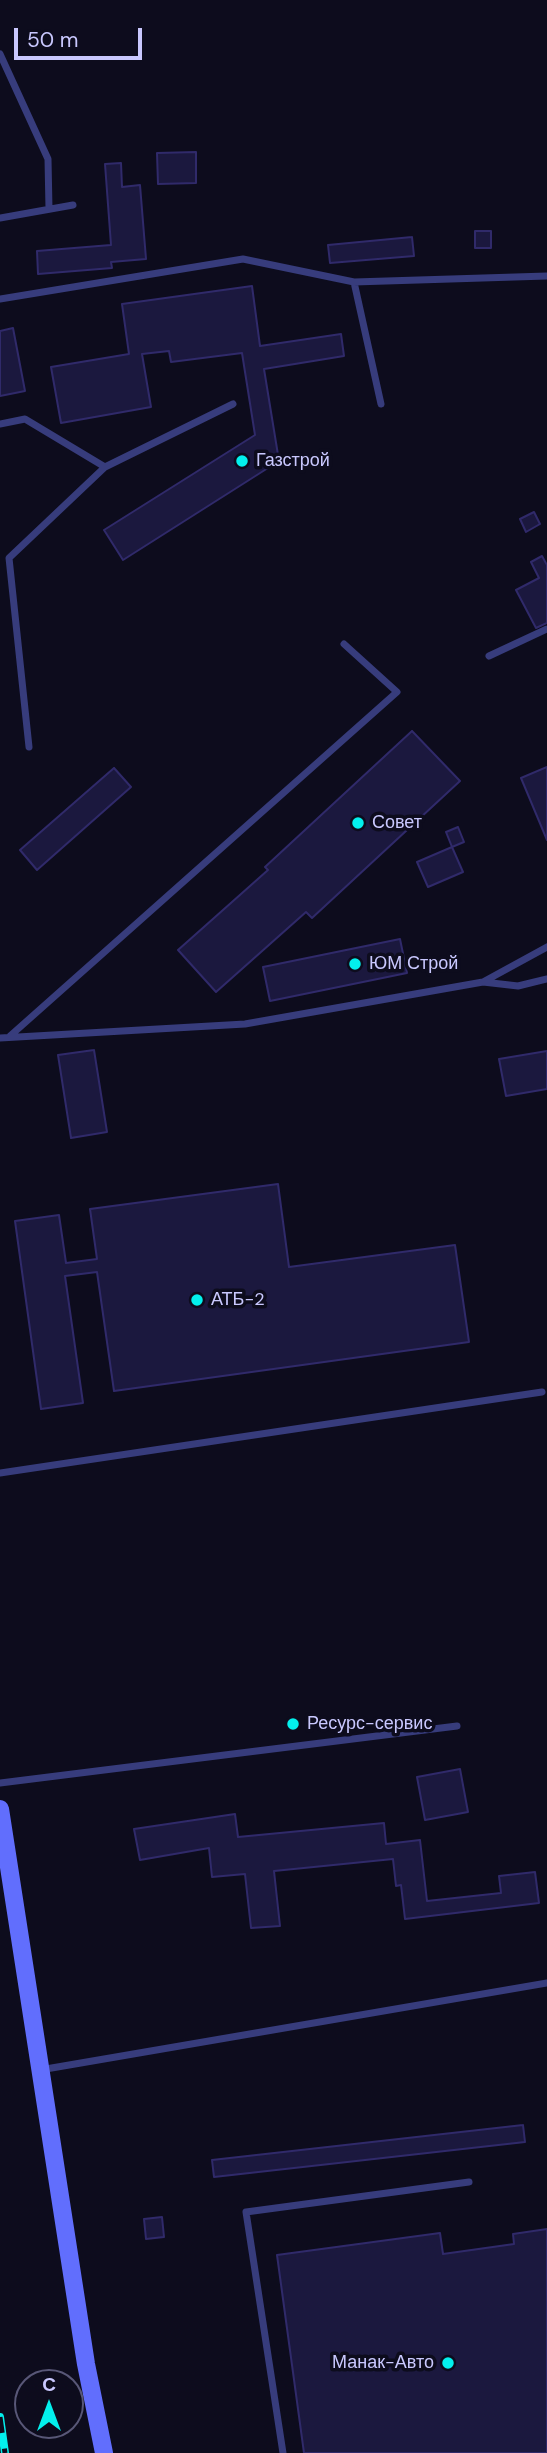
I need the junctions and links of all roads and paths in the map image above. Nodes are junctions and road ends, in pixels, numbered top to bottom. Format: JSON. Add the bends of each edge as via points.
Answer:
{"nodes":[{"id":1,"x":0,"y":54,"type":"edge"},
{"id":2,"x":73,"y":205,"type":"dead end"},
{"id":3,"x":49,"y":209,"type":"junction"},
{"id":4,"x":0,"y":218,"type":"edge"},
{"id":5,"x":547,"y":276,"type":"edge"},
{"id":6,"x":354,"y":282,"type":"junction"},
{"id":7,"x":0,"y":299,"type":"edge"},
{"id":8,"x":233,"y":404,"type":"dead end"},
{"id":9,"x":381,"y":404,"type":"dead end"},
{"id":10,"x":0,"y":424,"type":"edge"},
{"id":11,"x":106,"y":467,"type":"junction"},
{"id":12,"x":547,"y":629,"type":"edge"},
{"id":13,"x":344,"y":644,"type":"dead end"},
{"id":14,"x":489,"y":656,"type":"dead end"},
{"id":15,"x":29,"y":747,"type":"dead end"},
{"id":16,"x":547,"y":947,"type":"edge"},
{"id":17,"x":547,"y":979,"type":"edge"},
{"id":18,"x":483,"y":982,"type":"junction"},
{"id":19,"x":10,"y":1036,"type":"junction"},
{"id":20,"x":0,"y":1038,"type":"edge"},
{"id":21,"x":542,"y":1392,"type":"dead end"},
{"id":22,"x":0,"y":1473,"type":"edge"},
{"id":23,"x":457,"y":1726,"type":"dead end"},
{"id":24,"x":0,"y":1783,"type":"edge"},
{"id":25,"x":0,"y":1810,"type":"edge"},
{"id":26,"x":547,"y":1983,"type":"edge"},
{"id":27,"x":39,"y":2071,"type":"junction"},
{"id":28,"x":469,"y":2182,"type":"dead end"},
{"id":29,"x":104,"y":2453,"type":"edge"},
{"id":30,"x":283,"y":2453,"type":"edge"}],
"edges":[{"from":1,"to":3,"type":"lane","via":[[48,159]]},
{"from":2,"to":3,"type":"lane"},
{"from":3,"to":4,"type":"lane"},
{"from":5,"to":6,"type":"lane"},
{"from":6,"to":7,"type":"lane","via":[[243,259]]},
{"from":6,"to":9,"type":"lane"},
{"from":8,"to":11,"type":"lane"},
{"from":10,"to":11,"type":"lane","via":[[25,419]]},
{"from":11,"to":15,"type":"lane","via":[[9,558]]},
{"from":12,"to":14,"type":"lane"},
{"from":13,"to":19,"type":"lane","via":[[397,692]]},
{"from":16,"to":18,"type":"lane"},
{"from":17,"to":18,"type":"lane","via":[[518,986]]},
{"from":18,"to":19,"type":"lane","via":[[245,1024]]},
{"from":19,"to":20,"type":"lane"},
{"from":21,"to":22,"type":"lane"},
{"from":23,"to":24,"type":"lane"},
{"from":25,"to":27,"type":"street"},
{"from":26,"to":27,"type":"lane"},
{"from":27,"to":29,"type":"street"},
{"from":28,"to":30,"type":"lane","via":[[246,2212]]}]}
